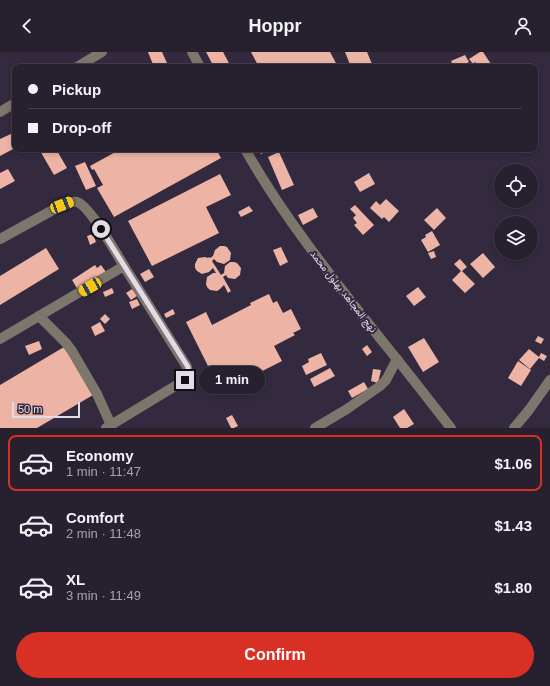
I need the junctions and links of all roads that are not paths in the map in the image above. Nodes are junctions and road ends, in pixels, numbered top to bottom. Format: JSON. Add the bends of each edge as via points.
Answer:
{"nodes":[{"id":1,"x":102,"y":52,"type":"edge"},
{"id":2,"x":192,"y":52,"type":"edge"},
{"id":3,"x":82,"y":64,"type":"edge"},
{"id":4,"x":198,"y":64,"type":"edge"},
{"id":5,"x":12,"y":106,"type":"edge"},
{"id":6,"x":0,"y":112,"type":"edge"},
{"id":7,"x":247,"y":152,"type":"edge"},
{"id":8,"x":0,"y":239,"type":"edge"},
{"id":9,"x":124,"y":266,"type":"junction"},
{"id":10,"x":39,"y":316,"type":"junction"},
{"id":11,"x":0,"y":339,"type":"edge"},
{"id":12,"x":398,"y":359,"type":"junction"},
{"id":13,"x":550,"y":380,"type":"edge"},
{"id":14,"x":109,"y":427,"type":"edge"},
{"id":15,"x":315,"y":428,"type":"edge"},
{"id":16,"x":451,"y":428,"type":"edge"},
{"id":17,"x":514,"y":428,"type":"edge"}],
"edges":[{"from":1,"to":3,"type":"street"},
{"from":2,"to":4,"type":"street"},
{"from":5,"to":6,"type":"street"},
{"from":7,"to":12,"type":"street","name":"نهج المجاهد بهلول محمد","via":[[302,237]]},
{"from":8,"to":9,"type":"street","via":[[62,205],[77,202],[93,217]]},
{"from":9,"to":10,"type":"street"},
{"from":9,"to":14,"type":"street","via":[[188,367],[188,375],[185,380]]},
{"from":10,"to":11,"type":"street"},
{"from":10,"to":14,"type":"street","via":[[72,351],[97,394]]},
{"from":12,"to":15,"type":"street","via":[[380,386]]},
{"from":12,"to":16,"type":"street","name":"نهج المجاهد بهلول محمد"},
{"from":13,"to":17,"type":"street"}]}
